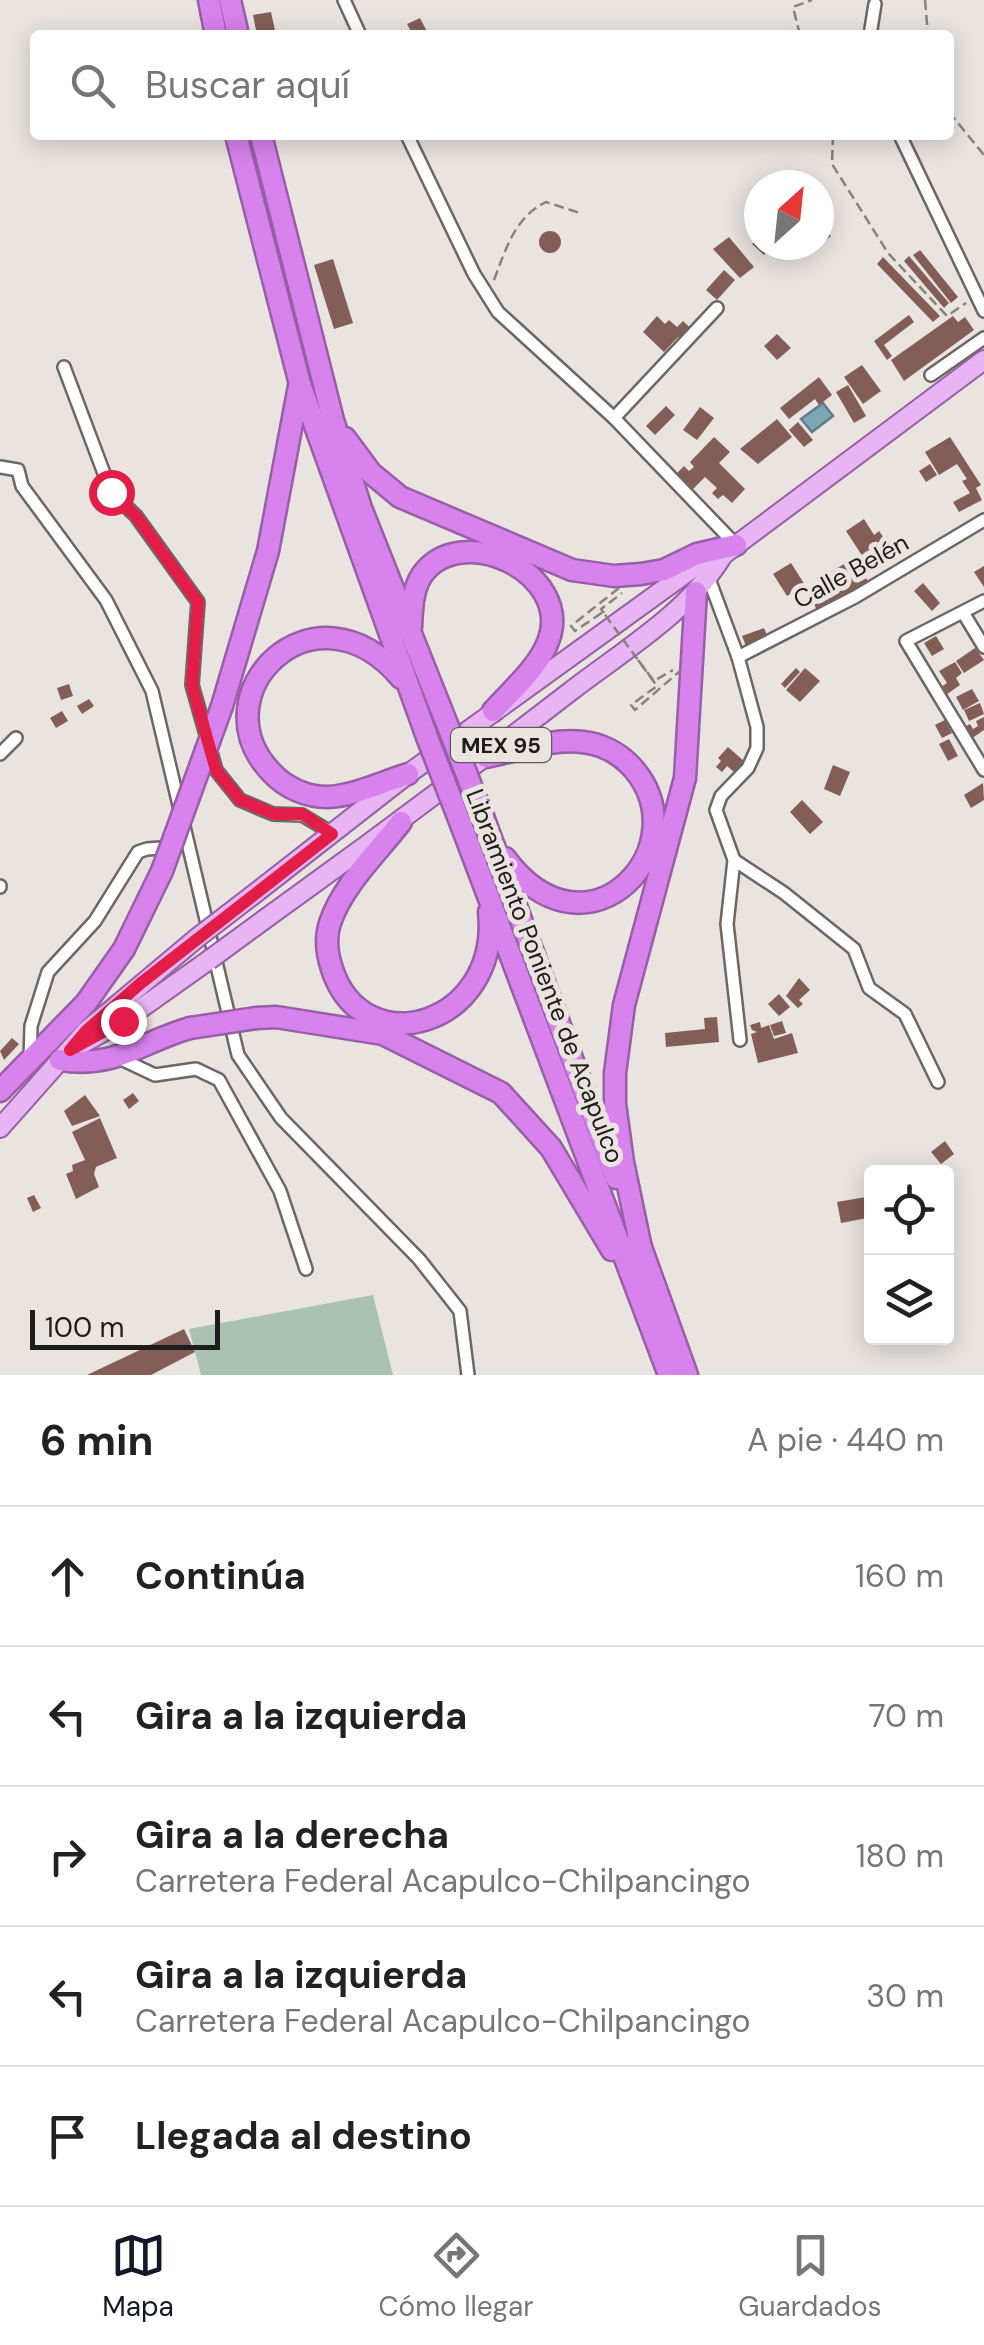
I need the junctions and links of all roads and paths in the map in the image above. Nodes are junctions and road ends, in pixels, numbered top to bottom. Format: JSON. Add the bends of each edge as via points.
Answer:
{"nodes":[{"id":1,"x":208,"y":0,"type":"edge"},
{"id":2,"x":230,"y":0,"type":"edge"},
{"id":3,"x":344,"y":0,"type":"edge"},
{"id":4,"x":812,"y":0,"type":"edge"},
{"id":5,"x":926,"y":0,"type":"edge"},
{"id":6,"x":874,"y":4,"type":"dead end"},
{"id":7,"x":215,"y":30,"type":"edge"},
{"id":8,"x":237,"y":30,"type":"edge"},
{"id":9,"x":358,"y":30,"type":"edge"},
{"id":10,"x":799,"y":30,"type":"edge"},
{"id":11,"x":871,"y":30,"type":"edge"},
{"id":12,"x":928,"y":30,"type":"edge"},
{"id":13,"x":954,"y":118,"type":"edge"},
{"id":14,"x":237,"y":140,"type":"edge"},
{"id":15,"x":262,"y":140,"type":"edge"},
{"id":16,"x":409,"y":140,"type":"edge"},
{"id":17,"x":834,"y":140,"type":"edge"},
{"id":18,"x":902,"y":140,"type":"edge"},
{"id":19,"x":984,"y":154,"type":"edge"},
{"id":20,"x":580,"y":213,"type":"dead end"},
{"id":21,"x":488,"y":296,"type":"junction"},
{"id":22,"x":977,"y":296,"type":"junction"},
{"id":23,"x":717,"y":308,"type":"dead end"},
{"id":24,"x":984,"y":311,"type":"edge"},
{"id":25,"x":984,"y":338,"type":"edge"},
{"id":26,"x":984,"y":360,"type":"edge"},
{"id":27,"x":64,"y":367,"type":"dead end"},
{"id":28,"x":931,"y":375,"type":"dead end"},
{"id":29,"x":300,"y":384,"type":"junction"},
{"id":30,"x":614,"y":418,"type":"junction"},
{"id":31,"x":333,"y":420,"type":"junction"},
{"id":32,"x":0,"y":467,"type":"edge"},
{"id":33,"x":984,"y":520,"type":"edge"},
{"id":34,"x":729,"y":550,"type":"junction"},
{"id":35,"x":703,"y":585,"type":"junction"},
{"id":36,"x":984,"y":602,"type":"edge"},
{"id":37,"x":964,"y":614,"type":"junction"},
{"id":38,"x":613,"y":625,"type":"junction"},
{"id":39,"x":410,"y":634,"type":"junction"},
{"id":40,"x":629,"y":647,"type":"junction"},
{"id":41,"x":984,"y":647,"type":"edge"},
{"id":42,"x":738,"y":657,"type":"junction"},
{"id":43,"x":410,"y":689,"type":"junction"},
{"id":44,"x":493,"y":711,"type":"junction"},
{"id":45,"x":16,"y":738,"type":"dead end"},
{"id":46,"x":0,"y":754,"type":"edge"},
{"id":47,"x":486,"y":757,"type":"junction"},
{"id":48,"x":984,"y":770,"type":"edge"},
{"id":49,"x":408,"y":774,"type":"junction"},
{"id":50,"x":400,"y":822,"type":"junction"},
{"id":51,"x":332,"y":834,"type":"junction"},
{"id":52,"x":493,"y":842,"type":"junction"},
{"id":53,"x":188,"y":848,"type":"junction"},
{"id":54,"x":734,"y":860,"type":"junction"},
{"id":55,"x":486,"y":890,"type":"junction"},
{"id":56,"x":740,"y":1040,"type":"dead end"},
{"id":57,"x":65,"y":1055,"type":"junction"},
{"id":58,"x":120,"y":1058,"type":"junction"},
{"id":59,"x":30,"y":1060,"type":"junction"},
{"id":60,"x":938,"y":1082,"type":"dead end"},
{"id":61,"x":0,"y":1090,"type":"edge"},
{"id":62,"x":0,"y":1128,"type":"edge"},
{"id":63,"x":642,"y":1248,"type":"junction"},
{"id":64,"x":306,"y":1269,"type":"dead end"},
{"id":65,"x":641,"y":1297,"type":"junction"},
{"id":66,"x":669,"y":1349,"type":"junction"},
{"id":67,"x":468,"y":1375,"type":"edge"},
{"id":68,"x":669,"y":1375,"type":"edge"},
{"id":69,"x":688,"y":1375,"type":"edge"}],
"edges":[{"from":1,"to":7,"type":"highway"},
{"from":2,"to":8,"type":"highway"},
{"from":3,"to":9,"type":"street"},
{"from":4,"to":10,"type":"path","via":[[794,7]]},
{"from":5,"to":12,"type":"path"},
{"from":6,"to":11,"type":"street"},
{"from":13,"to":19,"type":"path"},
{"from":14,"to":29,"type":"highway","name":"Libramiento Poniente de Acapulco"},
{"from":15,"to":31,"type":"highway","name":"Libramiento Poniente de Acapulco"},
{"from":16,"to":21,"type":"street"},
{"from":17,"to":22,"type":"path","via":[[832,164],[888,253],[947,316]]},
{"from":18,"to":22,"type":"street"},
{"from":20,"to":21,"type":"path","via":[[546,202],[528,211]]},
{"from":21,"to":30,"type":"street"},
{"from":22,"to":24,"type":"street"},
{"from":23,"to":30,"type":"street"},
{"from":25,"to":28,"type":"street"},
{"from":26,"to":34,"type":"main road","number":"MEX 95"},
{"from":27,"to":51,"type":"street","via":[[111,492],[198,602],[192,685],[216,770],[240,800],[274,814],[302,814]]},
{"from":29,"to":43,"type":"highway","name":"Libramiento Poniente de Acapulco"},
{"from":29,"to":59,"type":"highway","bridge":true,"via":[[268,551],[222,706],[162,871],[96,990]]},
{"from":30,"to":34,"type":"street"},
{"from":31,"to":34,"type":"highway","via":[[371,473],[400,497],[572,570],[642,574]]},
{"from":31,"to":39,"type":"highway","name":"Libramiento Poniente de Acapulco"},
{"from":32,"to":53,"type":"street","via":[[18,470],[22,486],[106,600],[152,691]]},
{"from":33,"to":42,"type":"street","name":"Calle Belén"},
{"from":34,"to":35,"type":"main road","number":"MEX 95"},
{"from":34,"to":38,"type":"main road","number":"MEX 95"},
{"from":35,"to":40,"type":"main road","number":"MEX 95"},
{"from":35,"to":42,"type":"street"},
{"from":35,"to":63,"type":"highway","via":[[684,778],[630,977],[617,1054],[615,1104]]},
{"from":36,"to":37,"type":"street"},
{"from":37,"to":41,"type":"street"},
{"from":37,"to":48,"type":"street","via":[[906,641]]},
{"from":38,"to":40,"type":"path","bridge":true,"via":[[601,609],[620,588],[571,626],[575,631],[603,612],[657,686],[632,705],[635,710],[680,672],[654,681]]},
{"from":38,"to":44,"type":"main road","number":"MEX 95"},
{"from":39,"to":44,"type":"highway","via":[[418,583],[446,556],[485,555],[539,582],[552,606],[550,637]]},
{"from":39,"to":52,"type":"highway","name":"Libramiento Poniente de Acapulco","bridge":true},
{"from":40,"to":47,"type":"main road","number":"MEX 95"},
{"from":42,"to":54,"type":"street","via":[[757,738],[748,768],[716,810]]},
{"from":43,"to":49,"type":"highway","via":[[364,645],[311,637],[268,664],[246,728],[258,758],[298,792],[325,797]]},
{"from":43,"to":55,"type":"highway","name":"Libramiento Poniente de Acapulco","bridge":true},
{"from":44,"to":49,"type":"main road","number":"MEX 95"},
{"from":45,"to":46,"type":"street"},
{"from":47,"to":50,"type":"main road","number":"MEX 95"},
{"from":47,"to":52,"type":"highway","via":[[566,742],[597,744],[634,770],[648,792],[653,819],[636,875],[607,897],[585,903],[537,892]]},
{"from":49,"to":51,"type":"main road","number":"MEX 95"},
{"from":50,"to":55,"type":"highway","via":[[338,903],[328,928],[327,955],[353,1003],[402,1023],[454,1008],[484,964],[491,932]]},
{"from":50,"to":57,"type":"main road","number":"MEX 95","bridge":true,"via":[[123,1021]]},
{"from":51,"to":57,"type":"main road","number":"MEX 95","bridge":true,"via":[[197,938]]},
{"from":52,"to":63,"type":"highway","name":"Libramiento Poniente de Acapulco"},
{"from":53,"to":59,"type":"street","via":[[138,852],[95,922],[48,972],[31,1026]]},
{"from":53,"to":67,"type":"street","via":[[238,1055],[282,1118],[460,1310]]},
{"from":54,"to":56,"type":"street","via":[[727,924]]},
{"from":54,"to":60,"type":"street","via":[[854,949],[869,988],[905,1014]]},
{"from":55,"to":65,"type":"highway","name":"Libramiento Poniente de Acapulco"},
{"from":57,"to":58,"type":"highway","via":[[97,1063]]},
{"from":57,"to":62,"type":"main road","number":"MEX 95"},
{"from":58,"to":64,"type":"street","via":[[155,1075],[196,1069],[218,1080],[280,1191]]},
{"from":58,"to":65,"type":"highway","bridge":true,"via":[[190,1028],[256,1018],[383,1034],[502,1094],[551,1148]]},
{"from":59,"to":61,"type":"highway"},
{"from":63,"to":66,"type":"highway","name":"Libramiento Poniente de Acapulco"},
{"from":65,"to":66,"type":"highway","name":"Libramiento Poniente de Acapulco"},
{"from":66,"to":68,"type":"highway","name":"Libramiento Poniente de Acapulco"},
{"from":66,"to":69,"type":"highway","name":"Libramiento Poniente de Acapulco"}]}
